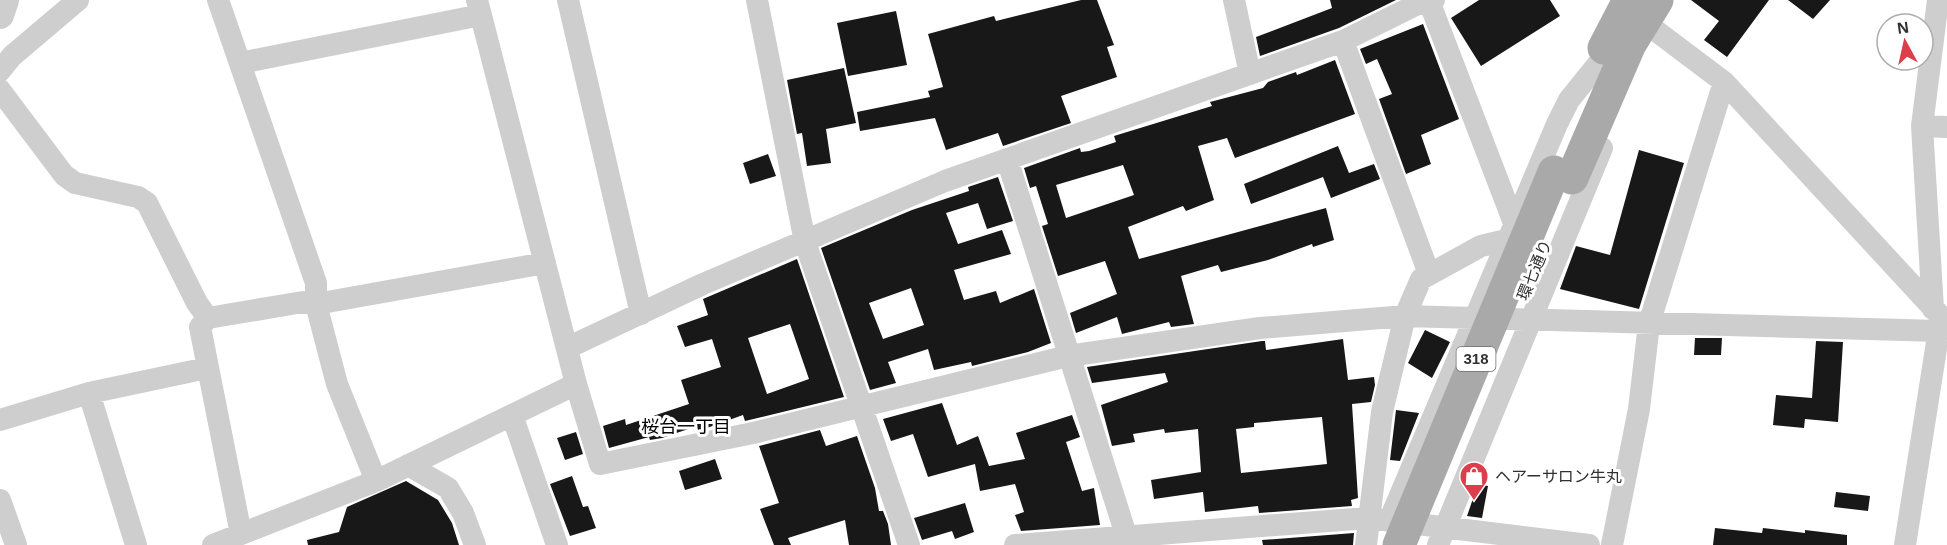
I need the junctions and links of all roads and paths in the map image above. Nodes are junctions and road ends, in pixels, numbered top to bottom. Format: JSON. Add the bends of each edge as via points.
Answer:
{"nodes":[{"id":1,"x":5,"y":0,"type":"edge"},
{"id":2,"x":78,"y":0,"type":"edge"},
{"id":3,"x":218,"y":0,"type":"edge"},
{"id":4,"x":568,"y":0,"type":"edge"},
{"id":5,"x":757,"y":0,"type":"edge"},
{"id":6,"x":1234,"y":0,"type":"edge"},
{"id":7,"x":1938,"y":0,"type":"edge"},
{"id":8,"x":1432,"y":1,"type":"edge"},
{"id":9,"x":1635,"y":5,"type":"edge"},
{"id":10,"x":479,"y":7,"type":"edge"},
{"id":11,"x":0,"y":15,"type":"edge"},
{"id":12,"x":1343,"y":40,"type":"junction"},
{"id":13,"x":240,"y":63,"type":"junction"},
{"id":14,"x":1608,"y":67,"type":"junction"},
{"id":15,"x":0,"y":71,"type":"edge"},
{"id":16,"x":1250,"y":74,"type":"junction"},
{"id":17,"x":1724,"y":82,"type":"junction"},
{"id":18,"x":0,"y":90,"type":"edge"},
{"id":19,"x":1922,"y":126,"type":"junction"},
{"id":20,"x":1947,"y":127,"type":"edge"},
{"id":21,"x":1007,"y":159,"type":"junction"},
{"id":22,"x":1563,"y":175,"type":"junction"},
{"id":23,"x":1510,"y":231,"type":"junction"},
{"id":24,"x":805,"y":242,"type":"junction"},
{"id":25,"x":545,"y":263,"type":"junction"},
{"id":26,"x":1429,"y":274,"type":"junction"},
{"id":27,"x":316,"y":304,"type":"junction"},
{"id":28,"x":641,"y":314,"type":"junction"},
{"id":29,"x":1405,"y":316,"type":"junction"},
{"id":30,"x":208,"y":318,"type":"junction"},
{"id":31,"x":1473,"y":320,"type":"junction"},
{"id":32,"x":1533,"y":320,"type":"junction"},
{"id":33,"x":1942,"y":322,"type":"edge"},
{"id":34,"x":1649,"y":324,"type":"junction"},
{"id":35,"x":567,"y":348,"type":"junction"},
{"id":36,"x":1068,"y":356,"type":"junction"},
{"id":37,"x":207,"y":368,"type":"junction"},
{"id":38,"x":576,"y":384,"type":"junction"},
{"id":39,"x":89,"y":393,"type":"junction"},
{"id":40,"x":862,"y":408,"type":"junction"},
{"id":41,"x":512,"y":415,"type":"junction"},
{"id":42,"x":0,"y":420,"type":"edge"},
{"id":43,"x":408,"y":465,"type":"junction"},
{"id":44,"x":376,"y":481,"type":"junction"},
{"id":45,"x":0,"y":500,"type":"edge"},
{"id":46,"x":1368,"y":518,"type":"junction"},
{"id":47,"x":1395,"y":532,"type":"edge"},
{"id":48,"x":1126,"y":535,"type":"junction"},
{"id":49,"x":1443,"y":536,"type":"edge"},
{"id":50,"x":230,"y":540,"type":"edge"},
{"id":51,"x":16,"y":545,"type":"edge"},
{"id":52,"x":136,"y":545,"type":"edge"},
{"id":53,"x":475,"y":545,"type":"edge"},
{"id":54,"x":557,"y":545,"type":"edge"},
{"id":55,"x":909,"y":545,"type":"edge"},
{"id":56,"x":1015,"y":545,"type":"edge"},
{"id":57,"x":1366,"y":545,"type":"edge"},
{"id":58,"x":1419,"y":545,"type":"edge"},
{"id":59,"x":1589,"y":545,"type":"edge"},
{"id":60,"x":1612,"y":545,"type":"edge"},
{"id":61,"x":1905,"y":545,"type":"edge"}],
"edges":[{"from":1,"to":11,"type":"street"},
{"from":2,"to":15,"type":"street","via":[[12,56]]},
{"from":3,"to":13,"type":"street"},
{"from":4,"to":28,"type":"street"},
{"from":5,"to":24,"type":"street"},
{"from":6,"to":16,"type":"street"},
{"from":7,"to":19,"type":"street"},
{"from":8,"to":12,"type":"street","via":[[1422,2]]},
{"from":8,"to":23,"type":"street"},
{"from":9,"to":14,"type":"main road","name":"環七通り","number":"318"},
{"from":9,"to":17,"type":"street"},
{"from":10,"to":13,"type":"street"},
{"from":10,"to":25,"type":"street"},
{"from":12,"to":16,"type":"street"},
{"from":12,"to":26,"type":"street"},
{"from":13,"to":27,"type":"street","via":[[316,283]]},
{"from":14,"to":22,"type":"main road","name":"環七通り","number":"318"},
{"from":14,"to":23,"type":"street","via":[[1569,100]]},
{"from":14,"to":32,"type":"street","via":[[1602,148]]},
{"from":16,"to":21,"type":"street"},
{"from":17,"to":33,"type":"street"},
{"from":17,"to":34,"type":"street"},
{"from":18,"to":30,"type":"street","via":[[64,175],[75,183],[147,202]]},
{"from":19,"to":20,"type":"street"},
{"from":19,"to":33,"type":"street"},
{"from":21,"to":24,"type":"street","via":[[945,181]]},
{"from":21,"to":36,"type":"street"},
{"from":22,"to":47,"type":"main road","name":"環七通り","number":"318","bridge":true},
{"from":22,"to":58,"type":"main road","name":"環七通り","number":"318"},
{"from":23,"to":26,"type":"street"},
{"from":23,"to":31,"type":"street"},
{"from":24,"to":28,"type":"street"},
{"from":24,"to":40,"type":"street"},
{"from":25,"to":27,"type":"street"},
{"from":25,"to":35,"type":"street"},
{"from":26,"to":29,"type":"street","via":[[1421,279]]},
{"from":27,"to":30,"type":"street","via":[[303,302]]},
{"from":27,"to":44,"type":"street","via":[[337,384]]},
{"from":28,"to":35,"type":"street"},
{"from":29,"to":31,"type":"street"},
{"from":29,"to":36,"type":"street","via":[[1260,328]]},
{"from":29,"to":46,"type":"street","via":[[1382,411]]},
{"from":30,"to":37,"type":"street","via":[[200,327]]},
{"from":31,"to":32,"type":"street"},
{"from":31,"to":47,"type":"street"},
{"from":32,"to":34,"type":"street"},
{"from":32,"to":49,"type":"street"},
{"from":33,"to":34,"type":"street"},
{"from":33,"to":61,"type":"street"},
{"from":34,"to":60,"type":"street","via":[[1639,409]]},
{"from":35,"to":38,"type":"street"},
{"from":36,"to":40,"type":"street"},
{"from":36,"to":48,"type":"street"},
{"from":37,"to":39,"type":"street"},
{"from":37,"to":50,"type":"street"},
{"from":38,"to":40,"type":"street","via":[[600,464]]},
{"from":38,"to":41,"type":"street"},
{"from":39,"to":42,"type":"street"},
{"from":39,"to":52,"type":"street"},
{"from":40,"to":55,"type":"street"},
{"from":41,"to":43,"type":"street"},
{"from":41,"to":54,"type":"street"},
{"from":43,"to":44,"type":"street"},
{"from":43,"to":53,"type":"street","via":[[448,488],[464,513]]},
{"from":44,"to":50,"type":"street"},
{"from":45,"to":51,"type":"street"},
{"from":46,"to":47,"type":"street"},
{"from":46,"to":48,"type":"street"},
{"from":46,"to":57,"type":"street"},
{"from":47,"to":49,"type":"street"},
{"from":48,"to":56,"type":"street"},
{"from":49,"to":59,"type":"street"}]}
